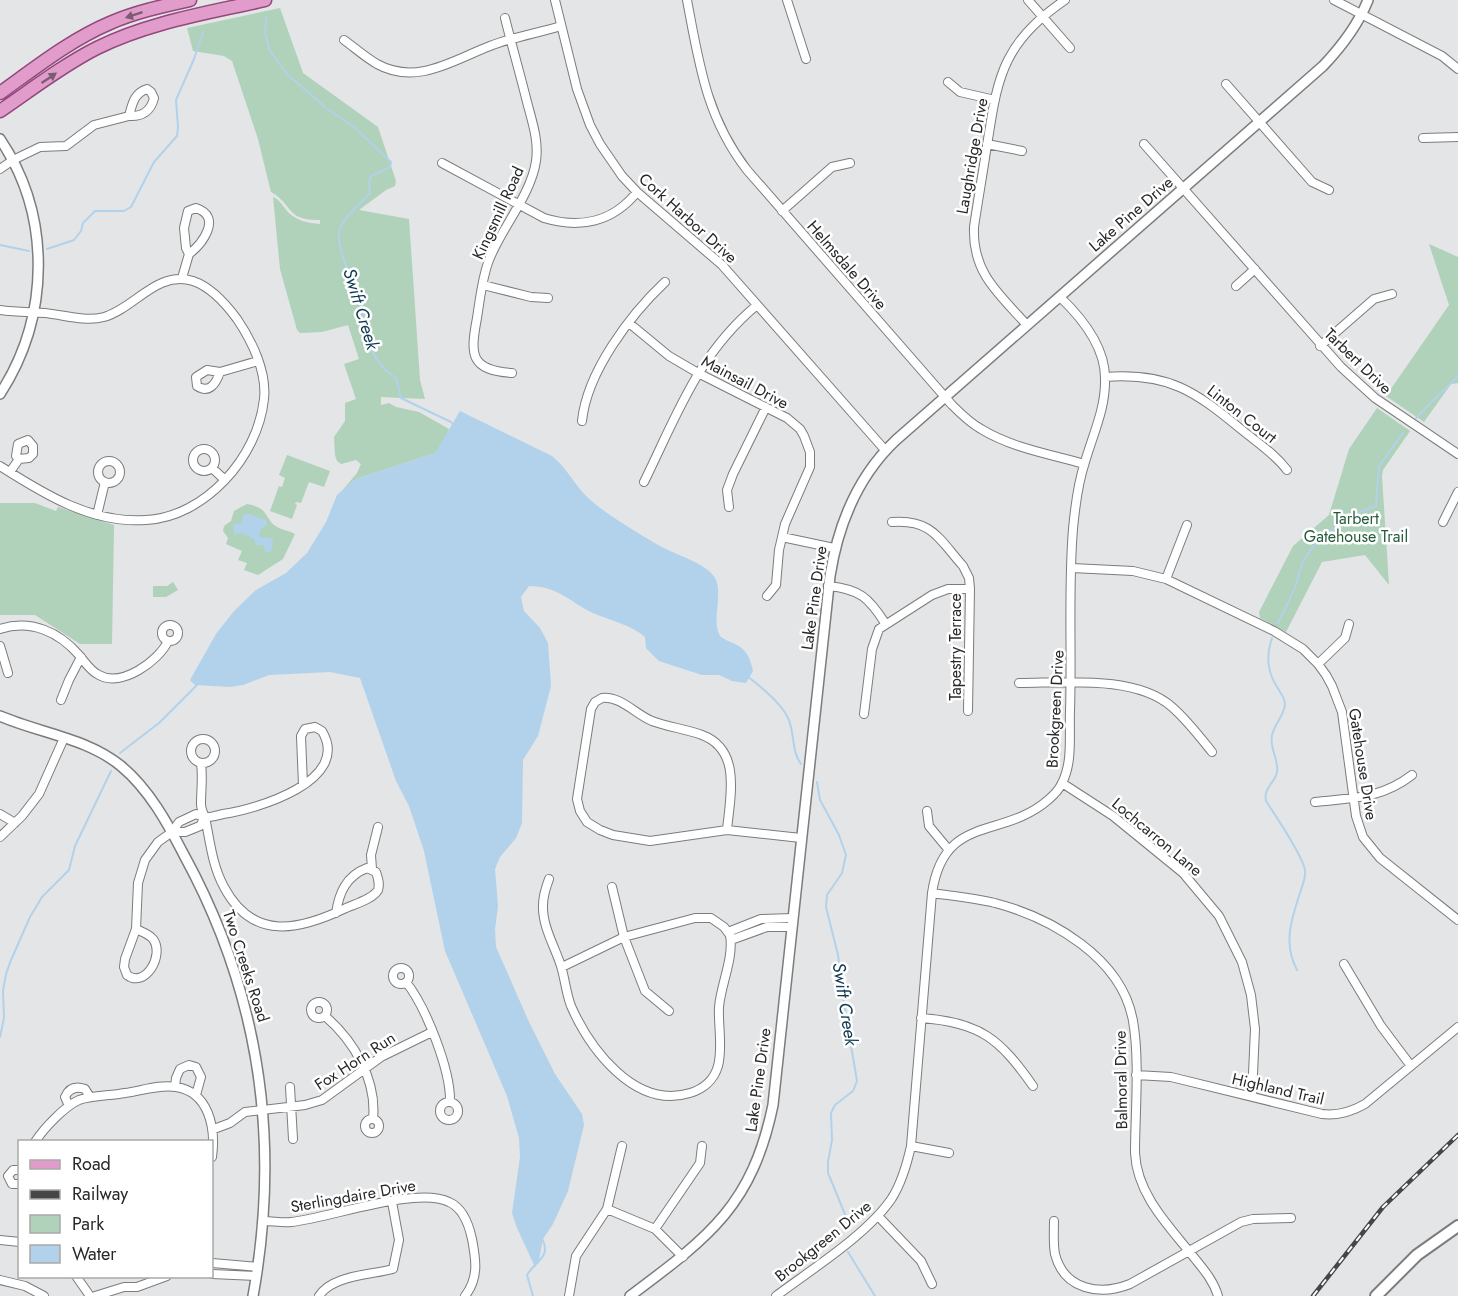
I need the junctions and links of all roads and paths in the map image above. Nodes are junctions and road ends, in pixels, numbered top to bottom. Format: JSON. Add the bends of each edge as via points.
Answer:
{"nodes":[{"id":1,"x":190,"y":0,"type":"edge"},
{"id":2,"x":265,"y":0,"type":"edge"},
{"id":3,"x":555,"y":0,"type":"edge"},
{"id":4,"x":689,"y":0,"type":"edge"},
{"id":5,"x":787,"y":0,"type":"edge"},
{"id":6,"x":1028,"y":0,"type":"edge"},
{"id":7,"x":1065,"y":0,"type":"edge"},
{"id":8,"x":1334,"y":0,"type":"edge"},
{"id":9,"x":1368,"y":0,"type":"edge"},
{"id":10,"x":1362,"y":15,"type":"junction"},
{"id":11,"x":1042,"y":16,"type":"junction"},
{"id":12,"x":505,"y":18,"type":"dead end"},
{"id":13,"x":561,"y":27,"type":"junction"},
{"id":14,"x":511,"y":39,"type":"junction"},
{"id":15,"x":344,"y":40,"type":"dead end"},
{"id":16,"x":1070,"y":48,"type":"dead end"},
{"id":17,"x":806,"y":58,"type":"dead end"},
{"id":18,"x":1458,"y":69,"type":"edge"},
{"id":19,"x":948,"y":82,"type":"dead end"},
{"id":20,"x":1226,"y":84,"type":"dead end"},
{"id":21,"x":0,"y":93,"type":"edge"},
{"id":22,"x":995,"y":99,"type":"junction"},
{"id":23,"x":0,"y":111,"type":"edge"},
{"id":24,"x":129,"y":116,"type":"dead end"},
{"id":25,"x":1259,"y":122,"type":"junction"},
{"id":26,"x":1458,"y":136,"type":"edge"},
{"id":27,"x":1424,"y":138,"type":"dead end"},
{"id":28,"x":0,"y":139,"type":"edge"},
{"id":29,"x":987,"y":144,"type":"junction"},
{"id":30,"x":1144,"y":144,"type":"dead end"},
{"id":31,"x":1022,"y":151,"type":"dead end"},
{"id":32,"x":13,"y":160,"type":"junction"},
{"id":33,"x":442,"y":163,"type":"dead end"},
{"id":34,"x":850,"y":163,"type":"dead end"},
{"id":35,"x":0,"y":169,"type":"edge"},
{"id":36,"x":1184,"y":188,"type":"junction"},
{"id":37,"x":1329,"y":190,"type":"dead end"},
{"id":38,"x":637,"y":192,"type":"junction"},
{"id":39,"x":518,"y":204,"type":"junction"},
{"id":40,"x":782,"y":211,"type":"junction"},
{"id":41,"x":189,"y":255,"type":"junction"},
{"id":42,"x":1255,"y":269,"type":"junction"},
{"id":43,"x":182,"y":278,"type":"junction"},
{"id":44,"x":665,"y":282,"type":"dead end"},
{"id":45,"x":483,"y":285,"type":"junction"},
{"id":46,"x":1236,"y":286,"type":"dead end"},
{"id":47,"x":1392,"y":294,"type":"dead end"},
{"id":48,"x":1060,"y":297,"type":"junction"},
{"id":49,"x":548,"y":298,"type":"dead end"},
{"id":50,"x":757,"y":305,"type":"junction"},
{"id":51,"x":0,"y":310,"type":"edge"},
{"id":52,"x":34,"y":313,"type":"junction"},
{"id":53,"x":629,"y":323,"type":"junction"},
{"id":54,"x":1027,"y":325,"type":"junction"},
{"id":55,"x":1320,"y":345,"type":"junction"},
{"id":56,"x":258,"y":361,"type":"junction"},
{"id":57,"x":220,"y":372,"type":"dead end"},
{"id":58,"x":512,"y":373,"type":"dead end"},
{"id":59,"x":698,"y":373,"type":"junction"},
{"id":60,"x":1106,"y":376,"type":"junction"},
{"id":61,"x":0,"y":394,"type":"edge"},
{"id":62,"x":945,"y":397,"type":"junction"},
{"id":63,"x":766,"y":407,"type":"junction"},
{"id":64,"x":582,"y":421,"type":"dead end"},
{"id":65,"x":885,"y":450,"type":"junction"},
{"id":66,"x":1458,"y":454,"type":"edge"},
{"id":67,"x":19,"y":459,"type":"dead end"},
{"id":68,"x":1084,"y":464,"type":"junction"},
{"id":69,"x":0,"y":466,"type":"edge"},
{"id":70,"x":212,"y":468,"type":"dead end"},
{"id":71,"x":1287,"y":470,"type":"dead end"},
{"id":72,"x":10,"y":472,"type":"junction"},
{"id":73,"x":225,"y":480,"type":"junction"},
{"id":74,"x":105,"y":482,"type":"dead end"},
{"id":75,"x":644,"y":482,"type":"dead end"},
{"id":76,"x":1458,"y":492,"type":"edge"},
{"id":77,"x":729,"y":507,"type":"dead end"},
{"id":78,"x":97,"y":515,"type":"junction"},
{"id":79,"x":892,"y":522,"type":"dead end"},
{"id":80,"x":1443,"y":522,"type":"dead end"},
{"id":81,"x":1187,"y":525,"type":"dead end"},
{"id":82,"x":782,"y":537,"type":"junction"},
{"id":83,"x":834,"y":548,"type":"junction"},
{"id":84,"x":1072,"y":568,"type":"junction"},
{"id":85,"x":1166,"y":579,"type":"junction"},
{"id":86,"x":828,"y":586,"type":"junction"},
{"id":87,"x":970,"y":589,"type":"junction"},
{"id":88,"x":767,"y":596,"type":"dead end"},
{"id":89,"x":885,"y":623,"type":"junction"},
{"id":90,"x":1349,"y":624,"type":"dead end"},
{"id":91,"x":0,"y":629,"type":"edge"},
{"id":92,"x":168,"y":641,"type":"dead end"},
{"id":93,"x":0,"y":646,"type":"edge"},
{"id":94,"x":81,"y":657,"type":"junction"},
{"id":95,"x":1318,"y":664,"type":"junction"},
{"id":96,"x":8,"y":672,"type":"dead end"},
{"id":97,"x":1019,"y":683,"type":"dead end"},
{"id":98,"x":1071,"y":683,"type":"junction"},
{"id":99,"x":61,"y":700,"type":"dead end"},
{"id":100,"x":968,"y":711,"type":"dead end"},
{"id":101,"x":864,"y":714,"type":"dead end"},
{"id":102,"x":0,"y":716,"type":"edge"},
{"id":103,"x":64,"y":738,"type":"junction"},
{"id":104,"x":1212,"y":753,"type":"dead end"},
{"id":105,"x":201,"y":763,"type":"dead end"},
{"id":106,"x":1412,"y":775,"type":"dead end"},
{"id":107,"x":1062,"y":783,"type":"junction"},
{"id":108,"x":303,"y":785,"type":"junction"},
{"id":109,"x":1354,"y":798,"type":"junction"},
{"id":110,"x":1315,"y":802,"type":"dead end"},
{"id":111,"x":927,"y":811,"type":"dead end"},
{"id":112,"x":0,"y":814,"type":"edge"},
{"id":113,"x":204,"y":817,"type":"junction"},
{"id":114,"x":15,"y":823,"type":"junction"},
{"id":115,"x":378,"y":827,"type":"dead end"},
{"id":116,"x":727,"y":830,"type":"junction"},
{"id":117,"x":172,"y":832,"type":"junction"},
{"id":118,"x":0,"y":837,"type":"edge"},
{"id":119,"x":801,"y":838,"type":"junction"},
{"id":120,"x":948,"y":849,"type":"junction"},
{"id":121,"x":372,"y":870,"type":"junction"},
{"id":122,"x":549,"y":879,"type":"dead end"},
{"id":123,"x":612,"y":887,"type":"dead end"},
{"id":124,"x":932,"y":893,"type":"junction"},
{"id":125,"x":336,"y":913,"type":"junction"},
{"id":126,"x":1458,"y":920,"type":"edge"},
{"id":127,"x":792,"y":922,"type":"junction"},
{"id":128,"x":136,"y":929,"type":"junction"},
{"id":129,"x":730,"y":936,"type":"junction"},
{"id":130,"x":624,"y":937,"type":"junction"},
{"id":131,"x":1344,"y":964,"type":"dead end"},
{"id":132,"x":562,"y":967,"type":"junction"},
{"id":133,"x":406,"y":982,"type":"dead end"},
{"id":134,"x":669,"y":1011,"type":"dead end"},
{"id":135,"x":325,"y":1016,"type":"dead end"},
{"id":136,"x":921,"y":1017,"type":"junction"},
{"id":137,"x":1458,"y":1027,"type":"edge"},
{"id":138,"x":432,"y":1032,"type":"junction"},
{"id":139,"x":1411,"y":1066,"type":"junction"},
{"id":140,"x":364,"y":1068,"type":"junction"},
{"id":141,"x":1136,"y":1075,"type":"junction"},
{"id":142,"x":1033,"y":1086,"type":"dead end"},
{"id":143,"x":176,"y":1087,"type":"junction"},
{"id":144,"x":290,"y":1087,"type":"dead end"},
{"id":145,"x":196,"y":1095,"type":"junction"},
{"id":146,"x":1252,"y":1096,"type":"junction"},
{"id":147,"x":90,"y":1097,"type":"junction"},
{"id":148,"x":450,"y":1102,"type":"dead end"},
{"id":149,"x":69,"y":1106,"type":"junction"},
{"id":150,"x":292,"y":1107,"type":"junction"},
{"id":151,"x":264,"y":1109,"type":"junction"},
{"id":152,"x":373,"y":1119,"type":"dead end"},
{"id":153,"x":213,"y":1129,"type":"junction"},
{"id":154,"x":293,"y":1139,"type":"dead end"},
{"id":155,"x":38,"y":1140,"type":"edge"},
{"id":156,"x":213,"y":1140,"type":"edge"},
{"id":157,"x":622,"y":1146,"type":"dead end"},
{"id":158,"x":702,"y":1146,"type":"dead end"},
{"id":159,"x":911,"y":1146,"type":"junction"},
{"id":160,"x":949,"y":1153,"type":"dead end"},
{"id":161,"x":18,"y":1170,"type":"edge"},
{"id":162,"x":18,"y":1184,"type":"edge"},
{"id":163,"x":392,"y":1202,"type":"junction"},
{"id":164,"x":607,"y":1209,"type":"junction"},
{"id":165,"x":878,"y":1216,"type":"junction"},
{"id":166,"x":1291,"y":1218,"type":"dead end"},
{"id":167,"x":264,"y":1221,"type":"junction"},
{"id":168,"x":1054,"y":1221,"type":"dead end"},
{"id":169,"x":1458,"y":1226,"type":"edge"},
{"id":170,"x":655,"y":1228,"type":"junction"},
{"id":171,"x":0,"y":1240,"type":"edge"},
{"id":172,"x":18,"y":1242,"type":"edge"},
{"id":173,"x":1189,"y":1251,"type":"junction"},
{"id":174,"x":683,"y":1257,"type":"junction"},
{"id":175,"x":213,"y":1263,"type":"edge"},
{"id":176,"x":257,"y":1272,"type":"junction"},
{"id":177,"x":213,"y":1274,"type":"edge"},
{"id":178,"x":77,"y":1278,"type":"edge"},
{"id":179,"x":162,"y":1278,"type":"edge"},
{"id":180,"x":0,"y":1280,"type":"edge"},
{"id":181,"x":932,"y":1284,"type":"dead end"},
{"id":182,"x":137,"y":1287,"type":"junction"},
{"id":183,"x":44,"y":1296,"type":"edge"},
{"id":184,"x":90,"y":1296,"type":"edge"},
{"id":185,"x":95,"y":1296,"type":"edge"},
{"id":186,"x":129,"y":1296,"type":"edge"},
{"id":187,"x":253,"y":1296,"type":"edge"},
{"id":188,"x":319,"y":1296,"type":"edge"},
{"id":189,"x":465,"y":1296,"type":"edge"},
{"id":190,"x":569,"y":1296,"type":"edge"},
{"id":191,"x":630,"y":1296,"type":"edge"},
{"id":192,"x":776,"y":1296,"type":"edge"},
{"id":193,"x":1218,"y":1296,"type":"edge"},
{"id":194,"x":1376,"y":1296,"type":"edge"}],
"edges":[{"from":1,"to":21,"type":"main road","one_way":true,"via":[[151,9],[92,31]]},
{"from":23,"to":2,"type":"main road","one_way":true,"via":[[95,49],[132,33]]},
{"from":3,"to":13,"type":"street","name":"Cork Harbor Drive"},
{"from":4,"to":40,"type":"street","name":"Helmsdale Drive","via":[[702,79],[713,114],[738,158]]},
{"from":5,"to":17,"type":"street"},
{"from":6,"to":11,"type":"street"},
{"from":7,"to":11,"type":"street","name":"Laughridge Drive"},
{"from":8,"to":10,"type":"street"},
{"from":9,"to":10,"type":"street","name":"Lake Pine Drive"},
{"from":10,"to":18,"type":"street","via":[[1442,56]]},
{"from":10,"to":25,"type":"street","name":"Lake Pine Drive","via":[[1332,57]]},
{"from":11,"to":16,"type":"street"},
{"from":11,"to":22,"type":"street","name":"Laughridge Drive","via":[[1009,58]]},
{"from":12,"to":14,"type":"street","name":"Kingsmill Road"},
{"from":13,"to":14,"type":"street"},
{"from":13,"to":38,"type":"street","name":"Cork Harbor Drive","via":[[590,125],[610,160]]},
{"from":14,"to":15,"type":"street","via":[[416,73],[378,64]]},
{"from":14,"to":39,"type":"street","name":"Kingsmill Road","via":[[537,150],[534,171]]},
{"from":19,"to":22,"type":"street","via":[[960,92]]},
{"from":20,"to":25,"type":"street"},
{"from":22,"to":29,"type":"street","name":"Laughridge Drive"},
{"from":24,"to":32,"type":"street","via":[[94,125],[66,146],[40,147]]},
{"from":25,"to":36,"type":"street","name":"Lake Pine Drive"},
{"from":25,"to":37,"type":"street","via":[[1312,182]]},
{"from":26,"to":27,"type":"street"},
{"from":28,"to":32,"type":"street"},
{"from":29,"to":31,"type":"street"},
{"from":29,"to":54,"type":"street","name":"Laughridge Drive","via":[[974,227],[975,247],[980,268],[989,282]]},
{"from":30,"to":36,"type":"street","name":"Tarbert Drive"},
{"from":32,"to":35,"type":"street"},
{"from":32,"to":52,"type":"street","via":[[36,229],[39,272]]},
{"from":33,"to":39,"type":"street"},
{"from":34,"to":40,"type":"street","via":[[832,167]]},
{"from":36,"to":42,"type":"street","name":"Tarbert Drive"},
{"from":36,"to":48,"type":"street","name":"Lake Pine Drive"},
{"from":38,"to":39,"type":"street","via":[[612,214],[583,224],[552,220]]},
{"from":38,"to":50,"type":"street","name":"Cork Harbor Drive","via":[[703,247]]},
{"from":39,"to":45,"type":"street","name":"Kingsmill Road","via":[[489,259]]},
{"from":40,"to":62,"type":"street","name":"Helmsdale Drive"},
{"from":41,"to":41,"type":"street","via":[[184,222],[188,211],[196,208],[205,214],[208,229]]},
{"from":41,"to":43,"type":"street"},
{"from":42,"to":46,"type":"street"},
{"from":42,"to":55,"type":"street","name":"Tarbert Drive"},
{"from":43,"to":52,"type":"street","via":[[161,283],[102,318]]},
{"from":43,"to":56,"type":"street","via":[[204,286],[231,310]]},
{"from":44,"to":53,"type":"street"},
{"from":45,"to":49,"type":"street"},
{"from":45,"to":58,"type":"street","name":"Kingsmill Road","via":[[472,348],[480,364],[492,372]]},
{"from":47,"to":55,"type":"street","via":[[1374,299]]},
{"from":48,"to":54,"type":"street","name":"Lake Pine Drive"},
{"from":48,"to":60,"type":"street","name":"Brookgreen Drive","via":[[1090,332]]},
{"from":50,"to":59,"type":"street","via":[[720,340]]},
{"from":50,"to":65,"type":"street","name":"Cork Harbor Drive"},
{"from":51,"to":52,"type":"street"},
{"from":52,"to":61,"type":"street","via":[[21,355]]},
{"from":53,"to":59,"type":"street","name":"Mainsail Drive","via":[[669,356]]},
{"from":53,"to":64,"type":"street","via":[[612,346],[588,394]]},
{"from":54,"to":62,"type":"street","name":"Lake Pine Drive"},
{"from":55,"to":66,"type":"street","name":"Tarbert Drive","via":[[1375,398]]},
{"from":56,"to":57,"type":"street"},
{"from":56,"to":73,"type":"street","via":[[264,389],[261,416],[238,464]]},
{"from":59,"to":63,"type":"street","name":"Mainsail Drive"},
{"from":59,"to":75,"type":"street"},
{"from":60,"to":68,"type":"street","name":"Brookgreen Drive","via":[[1100,418]]},
{"from":60,"to":71,"type":"street","name":"Linton Court","via":[[1144,376],[1187,389],[1219,410]]},
{"from":62,"to":65,"type":"street","name":"Lake Pine Drive"},
{"from":62,"to":68,"type":"street","name":"Helmsdale Drive","via":[[969,421],[987,432]]},
{"from":63,"to":77,"type":"street","via":[[727,490]]},
{"from":63,"to":82,"type":"street","name":"Mainsail Drive","via":[[800,429],[810,452],[806,480]]},
{"from":65,"to":83,"type":"street","name":"Lake Pine Drive","via":[[854,498]]},
{"from":67,"to":72,"type":"street"},
{"from":68,"to":84,"type":"street","name":"Brookgreen Drive","via":[[1074,520]]},
{"from":69,"to":72,"type":"street"},
{"from":70,"to":73,"type":"street"},
{"from":72,"to":78,"type":"street","via":[[60,502]]},
{"from":73,"to":78,"type":"street","via":[[197,504],[167,517],[135,521]]},
{"from":74,"to":78,"type":"street"},
{"from":76,"to":80,"type":"street"},
{"from":79,"to":87,"type":"street","name":"Tapestry Terrace","via":[[914,521],[928,528],[963,566]]},
{"from":81,"to":85,"type":"street"},
{"from":82,"to":83,"type":"street"},
{"from":82,"to":88,"type":"street","name":"Mainsail Drive","via":[[776,585]]},
{"from":83,"to":86,"type":"street","name":"Lake Pine Drive"},
{"from":84,"to":85,"type":"street","name":"Gatehouse Drive","via":[[1125,570]]},
{"from":84,"to":98,"type":"street","name":"Brookgreen Drive"},
{"from":85,"to":95,"type":"street","name":"Gatehouse Drive","via":[[1282,635]]},
{"from":86,"to":89,"type":"street","via":[[861,594]]},
{"from":86,"to":119,"type":"street","name":"Lake Pine Drive"},
{"from":87,"to":89,"type":"street","via":[[948,589],[932,595]]},
{"from":87,"to":100,"type":"street","name":"Tapestry Terrace"},
{"from":89,"to":101,"type":"street","via":[[873,641]]},
{"from":90,"to":95,"type":"street","via":[[1345,638]]},
{"from":91,"to":94,"type":"street","via":[[22,626],[49,631]]},
{"from":92,"to":94,"type":"street","via":[[150,663],[117,678],[100,676]]},
{"from":93,"to":96,"type":"street"},
{"from":94,"to":99,"type":"street"},
{"from":95,"to":109,"type":"street","name":"Gatehouse Drive","via":[[1342,712]]},
{"from":97,"to":98,"type":"street"},
{"from":98,"to":104,"type":"street","via":[[1127,686],[1156,696],[1173,707]]},
{"from":98,"to":107,"type":"street","name":"Brookgreen Drive","via":[[1069,759]]},
{"from":102,"to":103,"type":"street","name":"Two Creeks Road"},
{"from":103,"to":114,"type":"street","via":[[39,794]]},
{"from":103,"to":117,"type":"street","name":"Two Creeks Road","via":[[98,751],[120,766],[139,785]]},
{"from":105,"to":113,"type":"street"},
{"from":106,"to":109,"type":"street","via":[[1384,792]]},
{"from":107,"to":120,"type":"street","name":"Brookgreen Drive","via":[[1036,809],[978,831]]},
{"from":107,"to":146,"type":"street","name":"Lochcarron Lane","via":[[1113,816],[1177,868],[1219,916],[1242,962],[1251,995],[1255,1037]]},
{"from":108,"to":108,"type":"street","via":[[319,773],[327,760],[326,740],[318,728],[305,729],[301,736]]},
{"from":108,"to":113,"type":"street","via":[[252,809]]},
{"from":109,"to":110,"type":"street"},
{"from":109,"to":126,"type":"street","name":"Gatehouse Drive","via":[[1361,832],[1373,851]]},
{"from":111,"to":120,"type":"street","via":[[929,825]]},
{"from":112,"to":114,"type":"street"},
{"from":113,"to":117,"type":"street","via":[[200,826]]},
{"from":113,"to":117,"type":"street","via":[[196,814],[187,818]]},
{"from":113,"to":125,"type":"street","via":[[218,875],[231,899],[247,916],[285,928]]},
{"from":114,"to":118,"type":"street"},
{"from":115,"to":121,"type":"street","via":[[371,855]]},
{"from":116,"to":116,"type":"street","via":[[639,840],[613,835],[587,822],[577,799],[595,702],[613,698],[652,721],[700,734],[717,744],[729,762],[731,777]]},
{"from":116,"to":119,"type":"street"},
{"from":117,"to":128,"type":"street","via":[[158,842],[143,866],[138,883]]},
{"from":117,"to":151,"type":"street","name":"Two Creeks Road","via":[[212,911],[232,962],[254,1041]]},
{"from":119,"to":127,"type":"street","name":"Lake Pine Drive"},
{"from":120,"to":124,"type":"street","name":"Brookgreen Drive","via":[[936,872]]},
{"from":121,"to":125,"type":"street","via":[[363,870],[347,882]]},
{"from":121,"to":125,"type":"street","via":[[378,880],[375,894]]},
{"from":122,"to":132,"type":"street","via":[[544,919]]},
{"from":123,"to":130,"type":"street"},
{"from":124,"to":136,"type":"street","name":"Brookgreen Drive"},
{"from":124,"to":141,"type":"street","name":"Balmoral Drive","via":[[980,900],[1027,915],[1064,933],[1099,959],[1117,981],[1131,1012]]},
{"from":127,"to":129,"type":"street","via":[[760,919]]},
{"from":127,"to":174,"type":"street","name":"Lake Pine Drive","via":[[767,1134],[751,1175],[733,1205]]},
{"from":128,"to":128,"type":"street","via":[[124,967],[127,975],[140,978],[154,966],[156,953],[154,940]]},
{"from":129,"to":130,"type":"street","via":[[718,922],[703,917]]},
{"from":129,"to":132,"type":"street","via":[[719,1006],[718,1066],[709,1082],[685,1095],[652,1093],[622,1076],[584,1031],[568,996]]},
{"from":130,"to":132,"type":"street"},
{"from":130,"to":134,"type":"street","via":[[645,991]]},
{"from":131,"to":139,"type":"street","via":[[1381,1026]]},
{"from":133,"to":138,"type":"street"},
{"from":135,"to":140,"type":"street","via":[[343,1034]]},
{"from":136,"to":142,"type":"street","via":[[955,1022],[986,1034]]},
{"from":136,"to":159,"type":"street","name":"Brookgreen Drive"},
{"from":137,"to":139,"type":"street","name":"Highland Trail"},
{"from":138,"to":140,"type":"street","name":"Fox Horn Run"},
{"from":138,"to":148,"type":"street","via":[[447,1074]]},
{"from":139,"to":146,"type":"street","name":"Highland Trail","via":[[1365,1104],[1340,1114],[1322,1114]]},
{"from":140,"to":150,"type":"street","name":"Fox Horn Run","via":[[322,1100]]},
{"from":140,"to":152,"type":"street","via":[[374,1095]]},
{"from":141,"to":146,"type":"street","name":"Highland Trail","via":[[1171,1077]]},
{"from":141,"to":173,"type":"street","name":"Balmoral Drive","via":[[1137,1173],[1146,1195]]},
{"from":143,"to":145,"type":"street"},
{"from":143,"to":145,"type":"street","via":[[180,1069],[196,1067],[201,1077]]},
{"from":143,"to":147,"type":"street"},
{"from":144,"to":150,"type":"street","name":"Fox Horn Run"},
{"from":145,"to":153,"type":"street"},
{"from":147,"to":149,"type":"street"},
{"from":147,"to":149,"type":"street","via":[[85,1089],[76,1087],[65,1097]]},
{"from":149,"to":155,"type":"street"},
{"from":150,"to":151,"type":"street","name":"Fox Horn Run"},
{"from":150,"to":154,"type":"street","name":"Fox Horn Run"},
{"from":151,"to":153,"type":"street","name":"Fox Horn Run","via":[[245,1112]]},
{"from":151,"to":167,"type":"street","name":"Two Creeks Road"},
{"from":153,"to":156,"type":"street"},
{"from":157,"to":164,"type":"street"},
{"from":158,"to":170,"type":"street","via":[[700,1163]]},
{"from":159,"to":160,"type":"street"},
{"from":159,"to":165,"type":"street","name":"Brookgreen Drive","via":[[899,1184]]},
{"from":161,"to":162,"type":"street","via":[[8,1176],[10,1183]]},
{"from":163,"to":167,"type":"street","name":"Sterlingdaire Drive","via":[[293,1222]]},
{"from":163,"to":188,"type":"street","via":[[399,1240],[393,1269],[339,1281]]},
{"from":163,"to":189,"type":"street","name":"Sterlingdaire Drive","via":[[433,1197],[450,1202],[461,1212],[470,1229],[476,1265],[474,1280]]},
{"from":164,"to":170,"type":"street"},
{"from":164,"to":190,"type":"street","via":[[576,1256]]},
{"from":165,"to":181,"type":"street","via":[[921,1261]]},
{"from":165,"to":192,"type":"street","name":"Brookgreen Drive"},
{"from":166,"to":173,"type":"street","via":[[1241,1222]]},
{"from":167,"to":176,"type":"street","name":"Two Creeks Road"},
{"from":168,"to":173,"type":"street","via":[[1053,1245],[1059,1266],[1074,1281],[1095,1291],[1130,1284]]},
{"from":169,"to":194,"type":"main road","via":[[1417,1255]]},
{"from":170,"to":174,"type":"street"},
{"from":171,"to":172,"type":"street"},
{"from":173,"to":193,"type":"street","name":"Balmoral Drive"},
{"from":174,"to":191,"type":"street","name":"Lake Pine Drive"},
{"from":175,"to":176,"type":"street"},
{"from":176,"to":177,"type":"street"},
{"from":176,"to":187,"type":"street","name":"Two Creeks Road"},
{"from":178,"to":184,"type":"street"},
{"from":179,"to":182,"type":"street"},
{"from":180,"to":183,"type":"street","via":[[26,1286]]},
{"from":182,"to":185,"type":"street"},
{"from":182,"to":186,"type":"street"}]}
